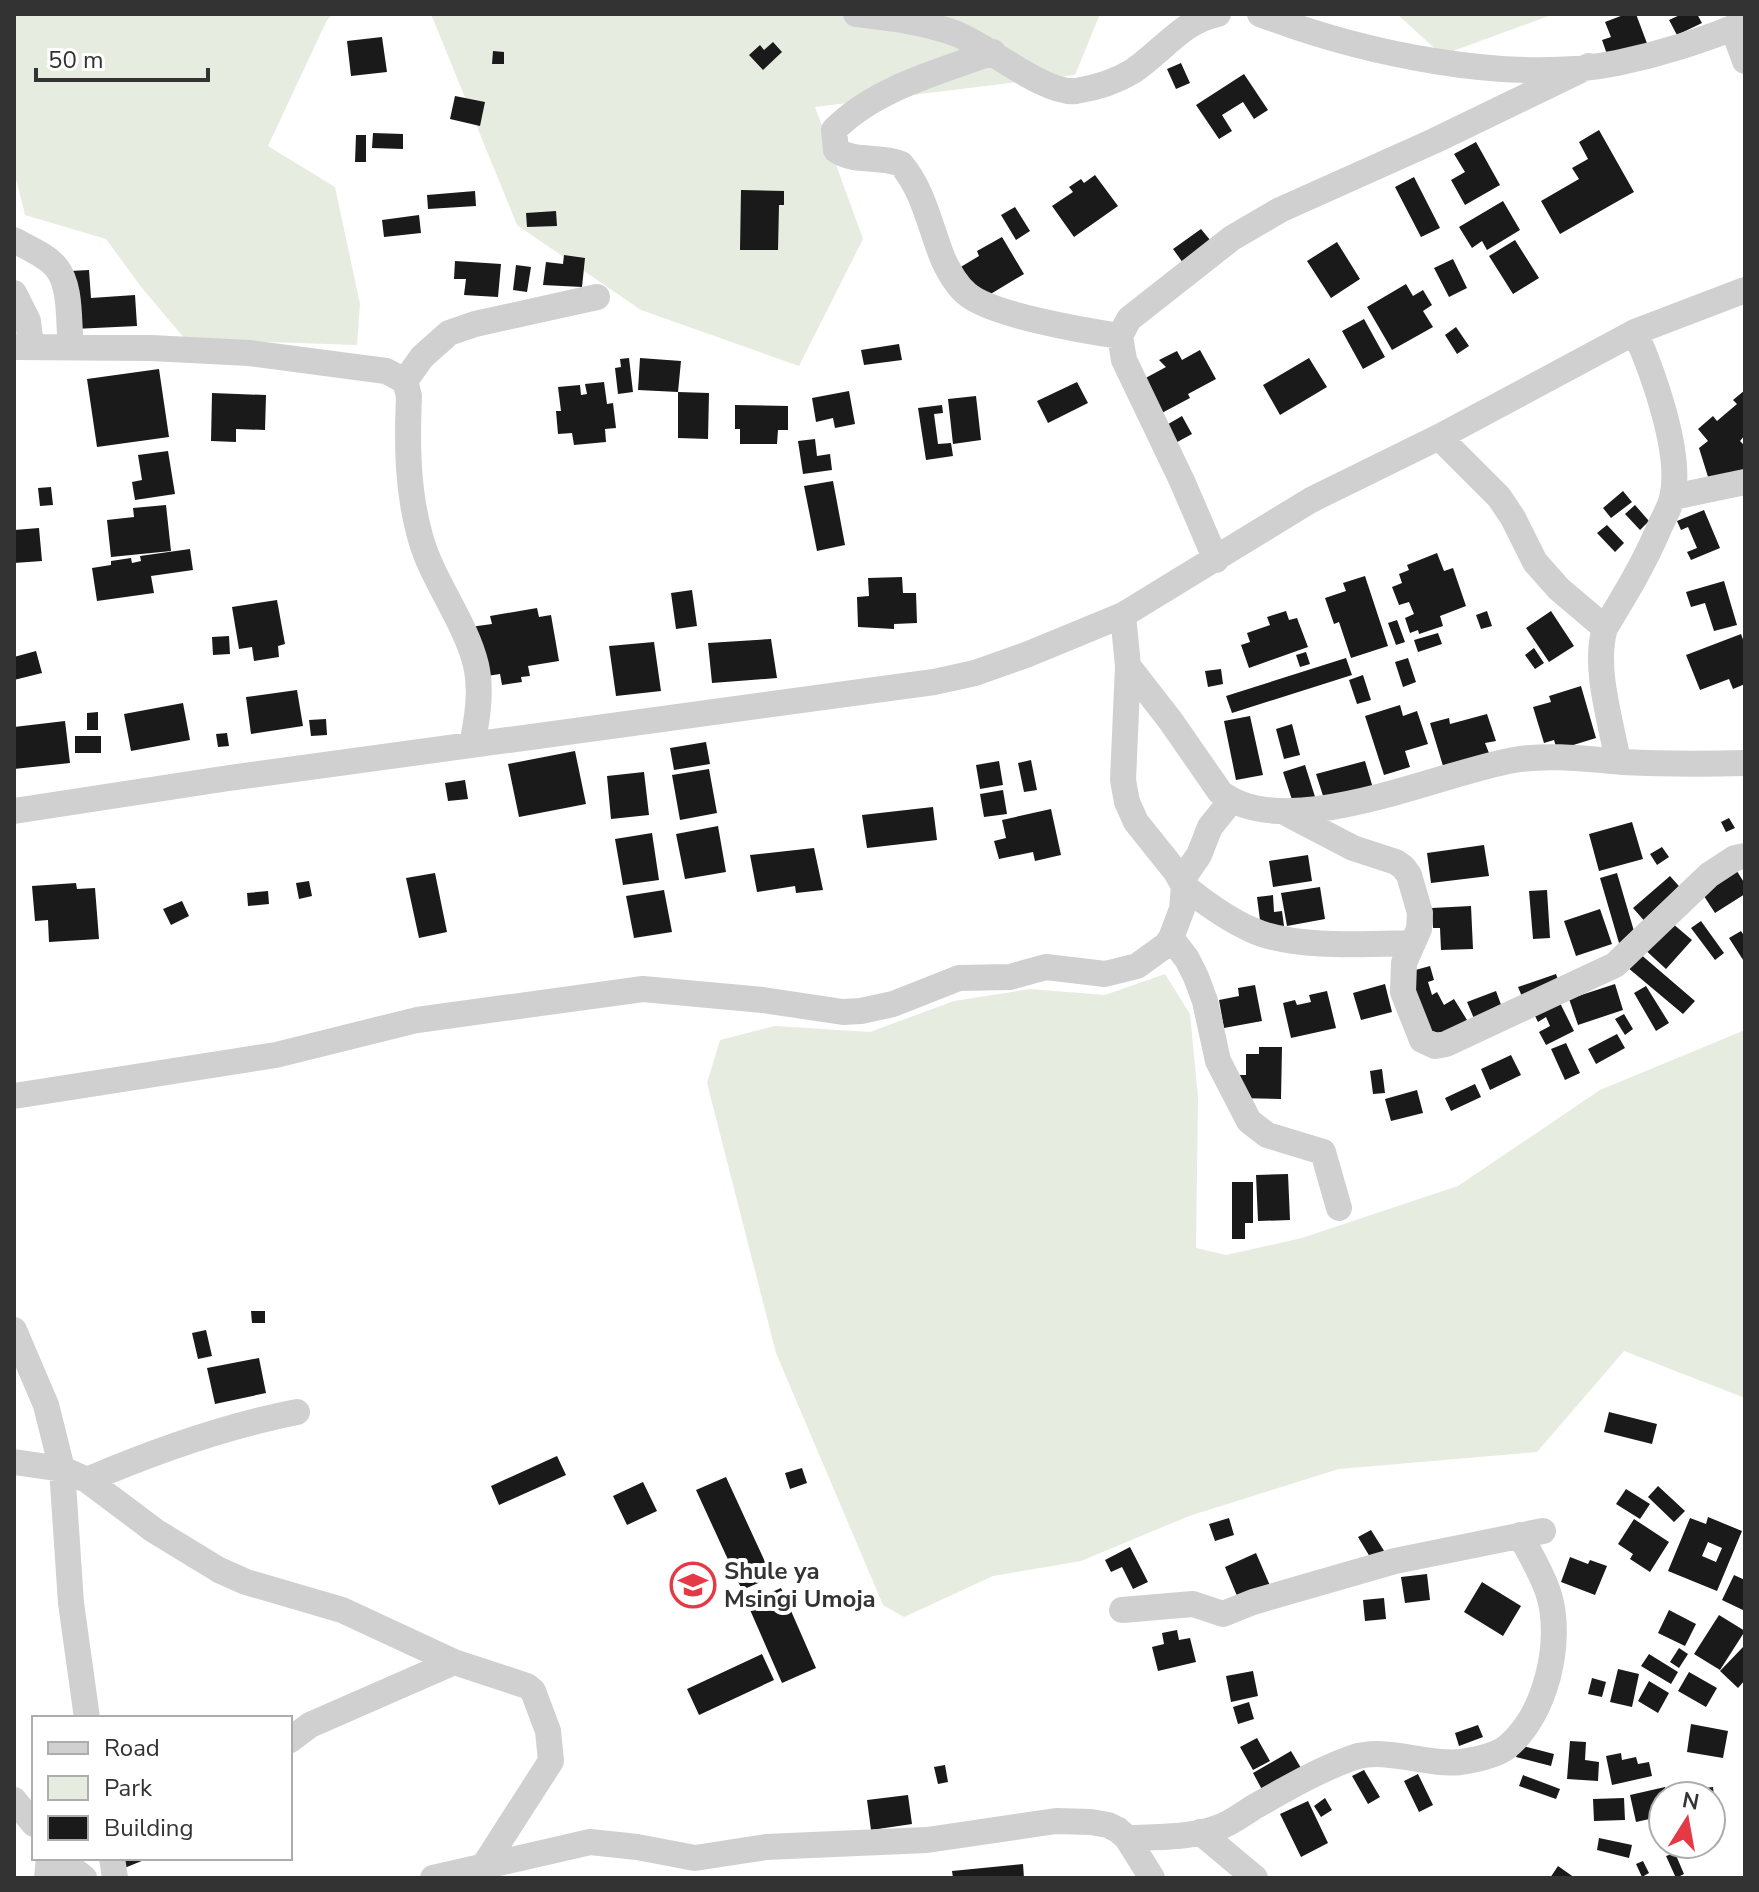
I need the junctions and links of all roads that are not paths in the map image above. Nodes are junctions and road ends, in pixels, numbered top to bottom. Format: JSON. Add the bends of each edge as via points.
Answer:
{"nodes":[{"id":1,"x":856,"y":14,"type":"edge"},
{"id":2,"x":1218,"y":14,"type":"edge"},
{"id":3,"x":1260,"y":14,"type":"edge"},
{"id":4,"x":1739,"y":25,"type":"edge"},
{"id":5,"x":993,"y":52,"type":"junction"},
{"id":6,"x":1745,"y":61,"type":"edge"},
{"id":7,"x":1589,"y":66,"type":"junction"},
{"id":8,"x":14,"y":240,"type":"edge"},
{"id":9,"x":1745,"y":290,"type":"edge"},
{"id":10,"x":14,"y":293,"type":"edge"},
{"id":11,"x":597,"y":297,"type":"dead end"},
{"id":12,"x":1635,"y":332,"type":"junction"},
{"id":13,"x":1120,"y":336,"type":"junction"},
{"id":14,"x":23,"y":347,"type":"edge"},
{"id":15,"x":71,"y":347,"type":"junction"},
{"id":16,"x":405,"y":381,"type":"junction"},
{"id":17,"x":1439,"y":437,"type":"junction"},
{"id":18,"x":1745,"y":482,"type":"edge"},
{"id":19,"x":1673,"y":497,"type":"junction"},
{"id":20,"x":1216,"y":560,"type":"junction"},
{"id":21,"x":1123,"y":615,"type":"junction"},
{"id":22,"x":1605,"y":628,"type":"junction"},
{"id":23,"x":1128,"y":666,"type":"junction"},
{"id":24,"x":472,"y":745,"type":"junction"},
{"id":25,"x":1618,"y":761,"type":"junction"},
{"id":26,"x":1745,"y":763,"type":"edge"},
{"id":27,"x":1231,"y":801,"type":"junction"},
{"id":28,"x":14,"y":811,"type":"edge"},
{"id":29,"x":1286,"y":813,"type":"junction"},
{"id":30,"x":1745,"y":856,"type":"edge"},
{"id":31,"x":1183,"y":884,"type":"junction"},
{"id":32,"x":1171,"y":938,"type":"junction"},
{"id":33,"x":1413,"y":943,"type":"junction"},
{"id":34,"x":14,"y":1096,"type":"edge"},
{"id":35,"x":1339,"y":1208,"type":"dead end"},
{"id":36,"x":14,"y":1330,"type":"edge"},
{"id":37,"x":297,"y":1412,"type":"dead end"},
{"id":38,"x":14,"y":1462,"type":"edge"},
{"id":39,"x":62,"y":1469,"type":"junction"},
{"id":40,"x":87,"y":1480,"type":"junction"},
{"id":41,"x":1122,"y":1610,"type":"dead end"},
{"id":42,"x":454,"y":1662,"type":"junction"},
{"id":43,"x":87,"y":1716,"type":"edge"},
{"id":44,"x":292,"y":1738,"type":"edge"},
{"id":45,"x":14,"y":1800,"type":"edge"},
{"id":46,"x":32,"y":1822,"type":"edge"},
{"id":47,"x":1200,"y":1832,"type":"junction"},
{"id":48,"x":1127,"y":1838,"type":"junction"},
{"id":49,"x":62,"y":1860,"type":"edge"},
{"id":50,"x":483,"y":1867,"type":"junction"},
{"id":51,"x":84,"y":1878,"type":"edge"},
{"id":52,"x":433,"y":1878,"type":"edge"},
{"id":53,"x":1152,"y":1878,"type":"edge"},
{"id":54,"x":1255,"y":1878,"type":"edge"}],
"edges":[{"from":1,"to":5,"type":"street","via":[[921,24]]},
{"from":2,"to":5,"type":"street","via":[[1192,23],[1133,71],[1078,91],[1050,88]]},
{"from":3,"to":7,"type":"street","via":[[1346,43],[1454,63],[1499,69]]},
{"from":4,"to":6,"type":"street"},
{"from":4,"to":7,"type":"street","via":[[1659,52]]},
{"from":5,"to":13,"type":"street","via":[[899,87],[848,116],[834,130],[836,150],[901,164],[923,201],[954,282],[969,297],[1053,324]]},
{"from":7,"to":13,"type":"street","via":[[1280,210],[1232,238],[1129,319]]},
{"from":8,"to":15,"type":"street","via":[[58,269]]},
{"from":9,"to":12,"type":"street"},
{"from":10,"to":14,"type":"street","via":[[28,321]]},
{"from":11,"to":16,"type":"street","via":[[449,333]]},
{"from":12,"to":17,"type":"street"},
{"from":12,"to":19,"type":"street","via":[[1664,414]]},
{"from":13,"to":20,"type":"street","via":[[1124,360]]},
{"from":14,"to":15,"type":"street"},
{"from":15,"to":16,"type":"street","via":[[249,353],[386,371]]},
{"from":16,"to":24,"type":"street","via":[[410,493],[421,539],[477,669]]},
{"from":17,"to":20,"type":"street","via":[[1311,500]]},
{"from":17,"to":22,"type":"street","via":[[1499,497],[1535,562]]},
{"from":18,"to":19,"type":"street"},
{"from":19,"to":22,"type":"street","via":[[1649,552]]},
{"from":20,"to":21,"type":"street"},
{"from":21,"to":23,"type":"street"},
{"from":21,"to":24,"type":"street","via":[[1026,655],[934,682]]},
{"from":22,"to":25,"type":"street","via":[[1600,664]]},
{"from":23,"to":27,"type":"street"},
{"from":23,"to":31,"type":"street","via":[[1123,780],[1127,802]]},
{"from":24,"to":28,"type":"street"},
{"from":25,"to":26,"type":"street"},
{"from":25,"to":29,"type":"street","via":[[1518,759]]},
{"from":27,"to":29,"type":"street"},
{"from":27,"to":31,"type":"street","via":[[1210,827]]},
{"from":29,"to":33,"type":"street","via":[[1403,867],[1420,913]]},
{"from":30,"to":33,"type":"street","via":[[1709,875],[1615,965],[1446,1044],[1422,1040],[1403,992],[1404,963]]},
{"from":31,"to":32,"type":"street","via":[[1182,909]]},
{"from":31,"to":33,"type":"street","via":[[1224,916],[1289,941]]},
{"from":32,"to":34,"type":"street","via":[[1123,971],[1092,974],[1046,967],[1010,977],[970,976],[861,1011],[643,989],[417,1020],[276,1055]]},
{"from":32,"to":35,"type":"street","via":[[1196,977],[1218,1061],[1249,1121],[1267,1135],[1323,1152]]},
{"from":36,"to":39,"type":"street","via":[[46,1405]]},
{"from":37,"to":40,"type":"street","via":[[252,1421]]},
{"from":38,"to":39,"type":"street"},
{"from":39,"to":40,"type":"street"},
{"from":39,"to":43,"type":"street","via":[[71,1603]]},
{"from":40,"to":42,"type":"street","via":[[219,1570],[342,1610]]},
{"from":41,"to":47,"type":"street","via":[[1193,1604],[1223,1614],[1395,1561],[1532,1533],[1549,1596],[1551,1666],[1531,1716],[1505,1749],[1444,1763],[1357,1756],[1219,1828]]},
{"from":42,"to":44,"type":"street","via":[[310,1725]]},
{"from":42,"to":50,"type":"street","via":[[533,1691],[552,1753],[547,1769]]},
{"from":45,"to":46,"type":"street"},
{"from":47,"to":48,"type":"street"},
{"from":47,"to":54,"type":"street"},
{"from":48,"to":50,"type":"street","via":[[1108,1825],[1056,1821],[927,1840],[766,1847],[695,1858],[590,1842]]},
{"from":48,"to":53,"type":"street"},
{"from":49,"to":51,"type":"street"},
{"from":50,"to":52,"type":"street"}]}
